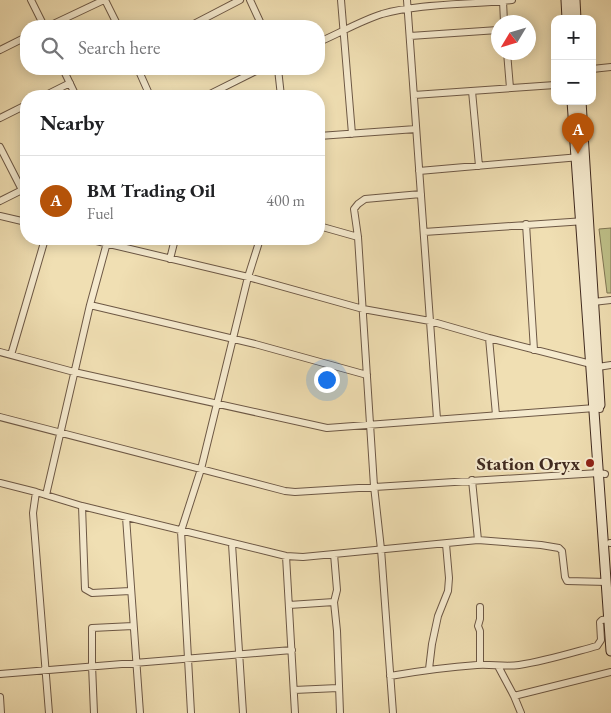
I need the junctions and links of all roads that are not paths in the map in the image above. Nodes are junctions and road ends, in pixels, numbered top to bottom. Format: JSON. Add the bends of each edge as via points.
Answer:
{"nodes":[{"id":1,"x":105,"y":0,"type":"edge"},
{"id":2,"x":240,"y":0,"type":"edge"},
{"id":3,"x":250,"y":0,"type":"edge"},
{"id":4,"x":341,"y":0,"type":"edge"},
{"id":5,"x":407,"y":0,"type":"edge"},
{"id":6,"x":512,"y":0,"type":"edge"},
{"id":7,"x":566,"y":0,"type":"edge"},
{"id":8,"x":575,"y":0,"type":"edge"},
{"id":9,"x":503,"y":1,"type":"edge"},
{"id":10,"x":31,"y":2,"type":"edge"},
{"id":11,"x":483,"y":2,"type":"edge"},
{"id":12,"x":408,"y":8,"type":"junction"},
{"id":13,"x":504,"y":15,"type":"edge"},
{"id":14,"x":567,"y":15,"type":"edge"},
{"id":15,"x":576,"y":15,"type":"edge"},
{"id":16,"x":41,"y":20,"type":"edge"},
{"id":17,"x":62,"y":20,"type":"edge"},
{"id":18,"x":115,"y":20,"type":"edge"},
{"id":19,"x":202,"y":20,"type":"edge"},
{"id":20,"x":259,"y":20,"type":"edge"},
{"id":21,"x":491,"y":30,"type":"edge"},
{"id":22,"x":343,"y":31,"type":"junction"},
{"id":23,"x":410,"y":36,"type":"junction"},
{"id":24,"x":325,"y":39,"type":"edge"},
{"id":25,"x":20,"y":40,"type":"edge"},
{"id":26,"x":0,"y":50,"type":"edge"},
{"id":27,"x":508,"y":60,"type":"edge"},
{"id":28,"x":611,"y":67,"type":"edge"},
{"id":29,"x":596,"y":69,"type":"edge"},
{"id":30,"x":66,"y":75,"type":"edge"},
{"id":31,"x":141,"y":75,"type":"edge"},
{"id":32,"x":248,"y":75,"type":"edge"},
{"id":33,"x":279,"y":75,"type":"edge"},
{"id":34,"x":70,"y":83,"type":"junction"},
{"id":35,"x":551,"y":85,"type":"edge"},
{"id":36,"x":510,"y":88,"type":"junction"},
{"id":37,"x":56,"y":90,"type":"edge"},
{"id":38,"x":73,"y":90,"type":"edge"},
{"id":39,"x":147,"y":90,"type":"edge"},
{"id":40,"x":218,"y":90,"type":"edge"},
{"id":41,"x":280,"y":90,"type":"edge"},
{"id":42,"x":472,"y":91,"type":"junction"},
{"id":43,"x":414,"y":95,"type":"junction"},
{"id":44,"x":573,"y":105,"type":"edge"},
{"id":45,"x":581,"y":105,"type":"edge"},
{"id":46,"x":20,"y":108,"type":"edge"},
{"id":47,"x":0,"y":118,"type":"edge"},
{"id":48,"x":416,"y":129,"type":"junction"},
{"id":49,"x":352,"y":134,"type":"junction"},
{"id":50,"x":325,"y":136,"type":"edge"},
{"id":51,"x":0,"y":147,"type":"edge"},
{"id":52,"x":580,"y":157,"type":"junction"},
{"id":53,"x":479,"y":166,"type":"junction"},
{"id":54,"x":419,"y":171,"type":"junction"},
{"id":55,"x":20,"y":182,"type":"edge"},
{"id":56,"x":20,"y":191,"type":"edge"},
{"id":57,"x":421,"y":194,"type":"junction"},
{"id":58,"x":0,"y":201,"type":"edge"},
{"id":59,"x":0,"y":216,"type":"edge"},
{"id":60,"x":20,"y":221,"type":"edge"},
{"id":61,"x":584,"y":221,"type":"junction"},
{"id":62,"x":526,"y":224,"type":"junction"},
{"id":63,"x":325,"y":228,"type":"edge"},
{"id":64,"x":424,"y":232,"type":"junction"},
{"id":65,"x":358,"y":236,"type":"junction"},
{"id":66,"x":43,"y":245,"type":"edge"},
{"id":67,"x":106,"y":245,"type":"edge"},
{"id":68,"x":121,"y":245,"type":"edge"},
{"id":69,"x":174,"y":245,"type":"edge"},
{"id":70,"x":258,"y":245,"type":"edge"},
{"id":71,"x":170,"y":259,"type":"junction"},
{"id":72,"x":248,"y":277,"type":"junction"},
{"id":73,"x":611,"y":300,"type":"edge"},
{"id":74,"x":593,"y":302,"type":"junction"},
{"id":75,"x":90,"y":305,"type":"junction"},
{"id":76,"x":363,"y":309,"type":"junction"},
{"id":77,"x":430,"y":321,"type":"junction"},
{"id":78,"x":489,"y":338,"type":"junction"},
{"id":79,"x":234,"y":340,"type":"junction"},
{"id":80,"x":534,"y":350,"type":"junction"},
{"id":81,"x":0,"y":352,"type":"edge"},
{"id":82,"x":11,"y":355,"type":"junction"},
{"id":83,"x":611,"y":365,"type":"edge"},
{"id":84,"x":594,"y":366,"type":"junction"},
{"id":85,"x":74,"y":372,"type":"junction"},
{"id":86,"x":367,"y":376,"type":"junction"},
{"id":87,"x":218,"y":405,"type":"junction"},
{"id":88,"x":598,"y":409,"type":"junction"},
{"id":89,"x":496,"y":415,"type":"junction"},
{"id":90,"x":0,"y":417,"type":"edge"},
{"id":91,"x":437,"y":419,"type":"junction"},
{"id":92,"x":370,"y":424,"type":"junction"},
{"id":93,"x":60,"y":433,"type":"junction"},
{"id":94,"x":201,"y":469,"type":"junction"},
{"id":95,"x":602,"y":474,"type":"junction"},
{"id":96,"x":472,"y":480,"type":"junction"},
{"id":97,"x":0,"y":483,"type":"edge"},
{"id":98,"x":374,"y":486,"type":"junction"},
{"id":99,"x":36,"y":492,"type":"junction"},
{"id":100,"x":46,"y":495,"type":"junction"},
{"id":101,"x":82,"y":506,"type":"junction"},
{"id":102,"x":126,"y":517,"type":"junction"},
{"id":103,"x":181,"y":531,"type":"junction"},
{"id":104,"x":478,"y":540,"type":"junction"},
{"id":105,"x":610,"y":543,"type":"edge"},
{"id":106,"x":232,"y":544,"type":"junction"},
{"id":107,"x":446,"y":544,"type":"junction"},
{"id":108,"x":381,"y":549,"type":"junction"},
{"id":109,"x":334,"y":554,"type":"junction"},
{"id":110,"x":286,"y":556,"type":"junction"},
{"id":111,"x":611,"y":558,"type":"edge"},
{"id":112,"x":607,"y":582,"type":"junction"},
{"id":113,"x":130,"y":591,"type":"junction"},
{"id":114,"x":609,"y":596,"type":"edge"},
{"id":115,"x":334,"y":602,"type":"junction"},
{"id":116,"x":289,"y":605,"type":"junction"},
{"id":117,"x":480,"y":606,"type":"dead end"},
{"id":118,"x":609,"y":619,"type":"junction"},
{"id":119,"x":133,"y":626,"type":"junction"},
{"id":120,"x":292,"y":650,"type":"junction"},
{"id":121,"x":611,"y":651,"type":"edge"},
{"id":122,"x":239,"y":655,"type":"junction"},
{"id":123,"x":188,"y":659,"type":"junction"},
{"id":124,"x":136,"y":663,"type":"junction"},
{"id":125,"x":480,"y":664,"type":"junction"},
{"id":126,"x":92,"y":665,"type":"junction"},
{"id":127,"x":498,"y":666,"type":"junction"},
{"id":128,"x":46,"y":669,"type":"junction"},
{"id":129,"x":429,"y":669,"type":"junction"},
{"id":130,"x":611,"y":672,"type":"edge"},
{"id":131,"x":0,"y":674,"type":"edge"},
{"id":132,"x":390,"y":676,"type":"junction"},
{"id":133,"x":338,"y":688,"type":"junction"},
{"id":134,"x":294,"y":690,"type":"junction"},
{"id":135,"x":514,"y":696,"type":"junction"},
{"id":136,"x":0,"y":697,"type":"edge"},
{"id":137,"x":1,"y":713,"type":"edge"},
{"id":138,"x":49,"y":713,"type":"edge"},
{"id":139,"x":94,"y":713,"type":"edge"},
{"id":140,"x":140,"y":713,"type":"edge"},
{"id":141,"x":191,"y":713,"type":"edge"},
{"id":142,"x":243,"y":713,"type":"edge"},
{"id":143,"x":295,"y":713,"type":"edge"},
{"id":144,"x":340,"y":713,"type":"edge"},
{"id":145,"x":393,"y":713,"type":"edge"},
{"id":146,"x":521,"y":713,"type":"edge"}],
"edges":[{"from":1,"to":17,"type":"street"},
{"from":1,"to":18,"type":"street"},
{"from":2,"to":19,"type":"street"},
{"from":3,"to":20,"type":"street"},
{"from":4,"to":22,"type":"street"},
{"from":5,"to":12,"type":"street"},
{"from":6,"to":9,"type":"street"},
{"from":7,"to":14,"type":"main road"},
{"from":8,"to":15,"type":"main road"},
{"from":9,"to":11,"type":"street"},
{"from":9,"to":13,"type":"street"},
{"from":10,"to":16,"type":"street"},
{"from":11,"to":12,"type":"street"},
{"from":12,"to":22,"type":"street","via":[[362,21]]},
{"from":12,"to":23,"type":"street"},
{"from":21,"to":23,"type":"street"},
{"from":22,"to":24,"type":"street"},
{"from":22,"to":49,"type":"street"},
{"from":23,"to":43,"type":"street"},
{"from":25,"to":26,"type":"street"},
{"from":27,"to":36,"type":"street"},
{"from":28,"to":29,"type":"street"},
{"from":30,"to":34,"type":"street"},
{"from":31,"to":39,"type":"street"},
{"from":32,"to":40,"type":"street"},
{"from":33,"to":41,"type":"street"},
{"from":34,"to":37,"type":"street"},
{"from":34,"to":38,"type":"street"},
{"from":35,"to":36,"type":"street"},
{"from":36,"to":42,"type":"street"},
{"from":42,"to":43,"type":"street"},
{"from":42,"to":53,"type":"street"},
{"from":43,"to":48,"type":"street"},
{"from":44,"to":52,"type":"main road"},
{"from":45,"to":52,"type":"main road"},
{"from":46,"to":47,"type":"street"},
{"from":48,"to":49,"type":"street"},
{"from":48,"to":54,"type":"street"},
{"from":49,"to":50,"type":"street"},
{"from":51,"to":55,"type":"street"},
{"from":52,"to":53,"type":"street"},
{"from":52,"to":61,"type":"main road"},
{"from":53,"to":54,"type":"street"},
{"from":54,"to":57,"type":"street"},
{"from":56,"to":58,"type":"street"},
{"from":57,"to":64,"type":"street"},
{"from":57,"to":65,"type":"street","via":[[361,201],[354,209]]},
{"from":59,"to":60,"type":"street"},
{"from":61,"to":62,"type":"street"},
{"from":61,"to":74,"type":"main road"},
{"from":61,"to":84,"type":"main road"},
{"from":62,"to":64,"type":"street"},
{"from":62,"to":80,"type":"street"},
{"from":63,"to":65,"type":"street"},
{"from":64,"to":77,"type":"street"},
{"from":65,"to":76,"type":"street"},
{"from":66,"to":82,"type":"street"},
{"from":67,"to":75,"type":"street"},
{"from":68,"to":71,"type":"street"},
{"from":69,"to":71,"type":"street"},
{"from":70,"to":72,"type":"street"},
{"from":71,"to":72,"type":"street"},
{"from":72,"to":76,"type":"street"},
{"from":72,"to":79,"type":"street"},
{"from":73,"to":74,"type":"street"},
{"from":74,"to":84,"type":"main road"},
{"from":75,"to":79,"type":"street"},
{"from":75,"to":85,"type":"street"},
{"from":76,"to":77,"type":"street"},
{"from":76,"to":86,"type":"street"},
{"from":77,"to":78,"type":"street"},
{"from":77,"to":91,"type":"street"},
{"from":78,"to":80,"type":"street"},
{"from":78,"to":89,"type":"street"},
{"from":79,"to":86,"type":"street"},
{"from":79,"to":87,"type":"street"},
{"from":80,"to":84,"type":"street"},
{"from":81,"to":82,"type":"street"},
{"from":82,"to":85,"type":"street"},
{"from":83,"to":84,"type":"street"},
{"from":84,"to":88,"type":"main road"},
{"from":85,"to":87,"type":"street"},
{"from":85,"to":93,"type":"street"},
{"from":86,"to":92,"type":"street"},
{"from":87,"to":92,"type":"street","via":[[327,428]]},
{"from":87,"to":94,"type":"street"},
{"from":88,"to":89,"type":"street"},
{"from":88,"to":95,"type":"main road"},
{"from":89,"to":91,"type":"street"},
{"from":90,"to":93,"type":"street"},
{"from":91,"to":92,"type":"street"},
{"from":92,"to":98,"type":"street"},
{"from":93,"to":94,"type":"street"},
{"from":93,"to":100,"type":"street"},
{"from":94,"to":98,"type":"street","via":[[285,491]]},
{"from":94,"to":103,"type":"street"},
{"from":95,"to":96,"type":"street"},
{"from":95,"to":105,"type":"main road"},
{"from":95,"to":112,"type":"main road"},
{"from":96,"to":98,"type":"street"},
{"from":96,"to":104,"type":"street"},
{"from":97,"to":99,"type":"street"},
{"from":98,"to":108,"type":"street"},
{"from":99,"to":100,"type":"street"},
{"from":99,"to":128,"type":"street","via":[[32,513]]},
{"from":100,"to":101,"type":"street"},
{"from":101,"to":102,"type":"street"},
{"from":101,"to":113,"type":"street","via":[[85,589],[92,593]]},
{"from":102,"to":103,"type":"street"},
{"from":102,"to":113,"type":"street"},
{"from":103,"to":106,"type":"street"},
{"from":103,"to":123,"type":"street"},
{"from":104,"to":107,"type":"street"},
{"from":104,"to":112,"type":"street","via":[[558,548],[562,553],[566,580]]},
{"from":105,"to":111,"type":"main road"},
{"from":106,"to":110,"type":"street"},
{"from":106,"to":122,"type":"street"},
{"from":107,"to":108,"type":"street"},
{"from":107,"to":129,"type":"street","via":[[448,591],[438,616]]},
{"from":108,"to":109,"type":"street"},
{"from":108,"to":132,"type":"street"},
{"from":109,"to":110,"type":"street"},
{"from":109,"to":115,"type":"street","via":[[337,590]]},
{"from":110,"to":116,"type":"street"},
{"from":112,"to":114,"type":"main road"},
{"from":113,"to":119,"type":"street"},
{"from":114,"to":118,"type":"main road"},
{"from":115,"to":116,"type":"street"},
{"from":115,"to":133,"type":"street"},
{"from":116,"to":120,"type":"street"},
{"from":117,"to":125,"type":"street"},
{"from":118,"to":121,"type":"main road"},
{"from":118,"to":127,"type":"street","via":[[600,622],[597,646],[537,662]]},
{"from":119,"to":124,"type":"street"},
{"from":119,"to":126,"type":"street","via":[[92,628]]},
{"from":120,"to":122,"type":"street"},
{"from":120,"to":134,"type":"street"},
{"from":122,"to":123,"type":"street"},
{"from":122,"to":142,"type":"street"},
{"from":123,"to":124,"type":"street"},
{"from":123,"to":141,"type":"street"},
{"from":124,"to":126,"type":"street"},
{"from":124,"to":140,"type":"street"},
{"from":125,"to":127,"type":"street"},
{"from":125,"to":129,"type":"street"},
{"from":126,"to":128,"type":"street"},
{"from":126,"to":139,"type":"street"},
{"from":127,"to":135,"type":"street"},
{"from":128,"to":131,"type":"street"},
{"from":128,"to":138,"type":"street"},
{"from":129,"to":132,"type":"street"},
{"from":130,"to":135,"type":"street"},
{"from":132,"to":145,"type":"street"},
{"from":133,"to":134,"type":"street"},
{"from":133,"to":144,"type":"street"},
{"from":134,"to":143,"type":"street"},
{"from":135,"to":146,"type":"street"},
{"from":136,"to":137,"type":"street"}]}
